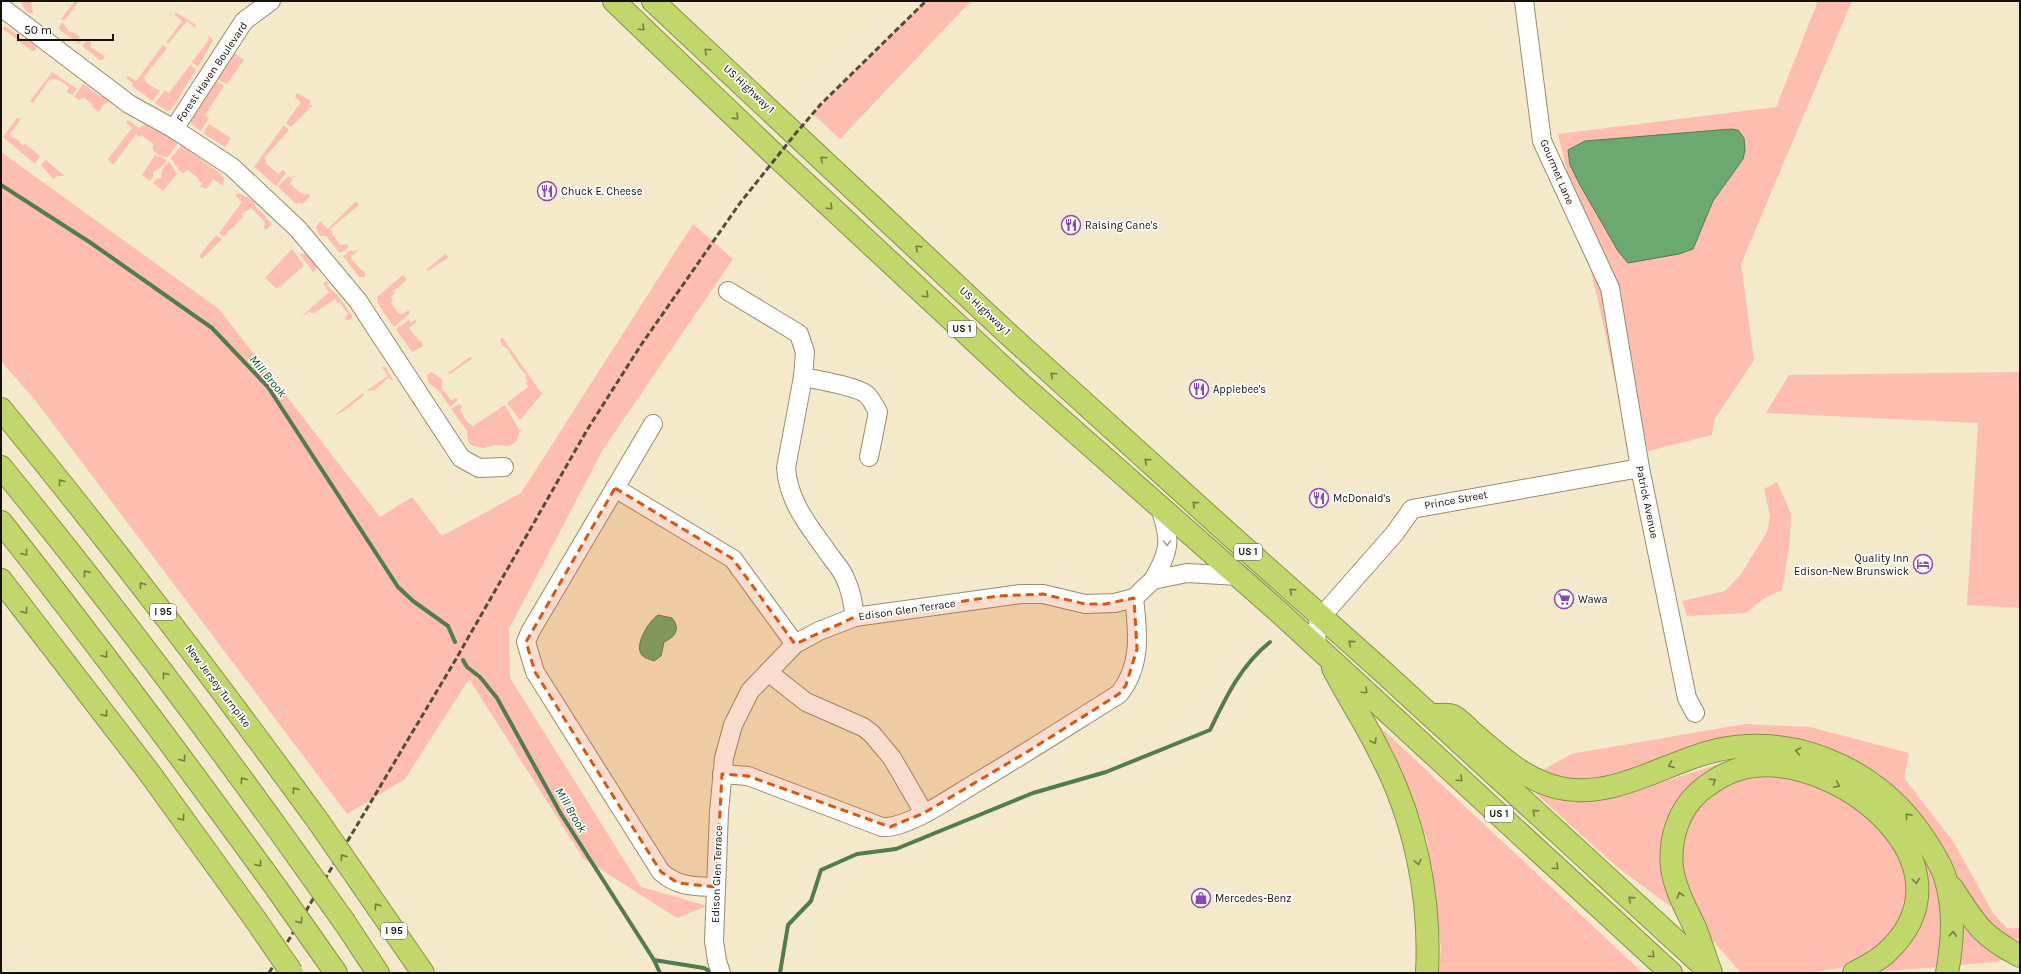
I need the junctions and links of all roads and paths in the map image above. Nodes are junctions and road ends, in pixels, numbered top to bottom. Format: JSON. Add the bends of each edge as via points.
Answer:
{"nodes":[{"id":1,"x":271,"y":1,"type":"edge"},
{"id":2,"x":614,"y":1,"type":"edge"},
{"id":3,"x":1524,"y":1,"type":"edge"},
{"id":4,"x":659,"y":5,"type":"edge"},
{"id":5,"x":1,"y":7,"type":"edge"},
{"id":6,"x":174,"y":129,"type":"junction"},
{"id":7,"x":1610,"y":288,"type":"joint"},
{"id":8,"x":728,"y":291,"type":"dead end"},
{"id":9,"x":803,"y":377,"type":"junction"},
{"id":10,"x":1,"y":409,"type":"edge"},
{"id":11,"x":653,"y":424,"type":"dead end"},
{"id":12,"x":869,"y":457,"type":"dead end"},
{"id":13,"x":1,"y":467,"type":"edge"},
{"id":14,"x":504,"y":467,"type":"dead end"},
{"id":15,"x":1640,"y":468,"type":"junction"},
{"id":16,"x":615,"y":488,"type":"junction"},
{"id":17,"x":1159,"y":505,"type":"junction"},
{"id":18,"x":1,"y":522,"type":"edge"},
{"id":19,"x":1238,"y":576,"type":"junction"},
{"id":20,"x":1,"y":580,"type":"edge"},
{"id":21,"x":1153,"y":580,"type":"junction"},
{"id":22,"x":1134,"y":598,"type":"junction"},
{"id":23,"x":855,"y":616,"type":"junction"},
{"id":24,"x":1321,"y":617,"type":"junction"},
{"id":25,"x":795,"y":644,"type":"junction"},
{"id":26,"x":1322,"y":651,"type":"junction"},
{"id":27,"x":768,"y":672,"type":"junction"},
{"id":28,"x":1695,"y":713,"type":"dead end"},
{"id":29,"x":1430,"y":715,"type":"junction"},
{"id":30,"x":722,"y":774,"type":"junction"},
{"id":31,"x":924,"y":813,"type":"junction"},
{"id":32,"x":1945,"y":876,"type":"junction"},
{"id":33,"x":716,"y":887,"type":"junction"},
{"id":34,"x":2020,"y":956,"type":"edge"},
{"id":35,"x":330,"y":965,"type":"edge"},
{"id":36,"x":292,"y":973,"type":"edge"},
{"id":37,"x":378,"y":973,"type":"edge"},
{"id":38,"x":423,"y":973,"type":"edge"},
{"id":39,"x":721,"y":973,"type":"edge"},
{"id":40,"x":1427,"y":973,"type":"edge"},
{"id":41,"x":1671,"y":973,"type":"edge"},
{"id":42,"x":1711,"y":973,"type":"edge"},
{"id":43,"x":1854,"y":973,"type":"edge"},
{"id":44,"x":1947,"y":973,"type":"edge"}],
"edges":[{"from":1,"to":6,"type":"street","name":"Forest Haven Boulevard","via":[[244,21]]},
{"from":2,"to":17,"type":"highway","number":"US 1","one_way":true,"via":[[1023,386]]},
{"from":3,"to":7,"type":"street","name":"Gourmet Lane","via":[[1542,141]]},
{"from":24,"to":4,"type":"highway","name":"US Highway 1","number":"US 1","one_way":true,"via":[[1008,333]]},
{"from":5,"to":6,"type":"street","via":[[129,104]]},
{"from":6,"to":14,"type":"street","via":[[232,167],[298,229],[358,302],[461,458],[479,468]]},
{"from":7,"to":15,"type":"street","name":"Patrick Avenue"},
{"from":8,"to":9,"type":"street","via":[[799,334],[805,352]]},
{"from":9,"to":12,"type":"street","via":[[868,395],[878,412]]},
{"from":9,"to":23,"type":"street","via":[[786,468],[788,483],[793,500],[802,516],[845,576]]},
{"from":38,"to":10,"type":"highway","name":"New Jersey Turnpike","number":"I 95","one_way":true,"bridge":true,"via":[[235,707],[146,590]]},
{"from":11,"to":16,"type":"street"},
{"from":37,"to":13,"type":"highway","one_way":true,"bridge":true,"via":[[205,728],[115,609]]},
{"from":15,"to":24,"type":"street","name":"Prince Street","via":[[1412,509],[1396,533]]},
{"from":15,"to":28,"type":"street","name":"Patrick Avenue","via":[[1688,698]]},
{"from":16,"to":25,"type":"street","via":[[733,559]]},
{"from":16,"to":33,"type":"street","via":[[526,642],[535,672],[661,872],[678,883]]},
{"from":17,"to":19,"type":"highway","number":"US 1"},
{"from":17,"to":21,"type":"street","name":"Edison Glen Terrace","one_way":true,"via":[[1167,527],[1168,546],[1163,563]]},
{"from":18,"to":35,"type":"highway","one_way":true,"bridge":true,"via":[[175,747]]},
{"from":19,"to":21,"type":"street","via":[[1187,573]]},
{"from":19,"to":26,"type":"highway","number":"US 1"},
{"from":20,"to":36,"type":"highway","one_way":true,"bridge":true,"via":[[148,771]]},
{"from":21,"to":22,"type":"street","name":"Edison Glen Terrace"},
{"from":22,"to":23,"type":"street","name":"Edison Glen Terrace","via":[[1114,603],[1085,604],[1043,594],[1020,594]]},
{"from":22,"to":31,"type":"street","via":[[1138,637],[1136,660],[1120,694]]},
{"from":23,"to":25,"type":"street","name":"Edison Glen Terrace"},
{"from":24,"to":26,"type":"street","via":[[1316,632]]},
{"from":29,"to":24,"type":"highway","number":"US 1","one_way":true},
{"from":25,"to":27,"type":"street","name":"Edison Glen Terrace"},
{"from":26,"to":40,"type":"highway","one_way":true,"via":[[1380,753],[1404,810],[1423,889],[1428,948]]},
{"from":26,"to":41,"type":"highway","number":"US 1","one_way":true},
{"from":27,"to":30,"type":"street","name":"Edison Glen Terrace","via":[[750,691],[741,708],[728,741]]},
{"from":27,"to":31,"type":"street","via":[[806,702],[863,727],[872,734],[892,758]]},
{"from":32,"to":29,"type":"highway","one_way":true,"via":[[1924,838],[1894,801],[1862,776],[1808,753],[1773,746],[1736,746],[1687,759],[1606,788],[1564,789],[1527,776],[1452,715]]},
{"from":42,"to":29,"type":"highway","number":"US 1","one_way":true},
{"from":30,"to":31,"type":"street","via":[[748,776],[882,826],[897,825]]},
{"from":30,"to":33,"type":"street","name":"Edison Glen Terrace"},
{"from":32,"to":34,"type":"highway","via":[[1977,926],[1994,942]]},
{"from":44,"to":32,"type":"highway","one_way":true,"via":[[1953,933]]},
{"from":33,"to":39,"type":"street","name":"Edison Glen Terrace","via":[[714,941]]},
{"from":42,"to":43,"type":"highway","one_way":true,"via":[[1696,931],[1681,900],[1672,868],[1674,832],[1687,805],[1712,781],[1733,771],[1768,765],[1808,773],[1839,785],[1856,795],[1893,827],[1913,864],[1917,893],[1904,933],[1887,953]]}]}
